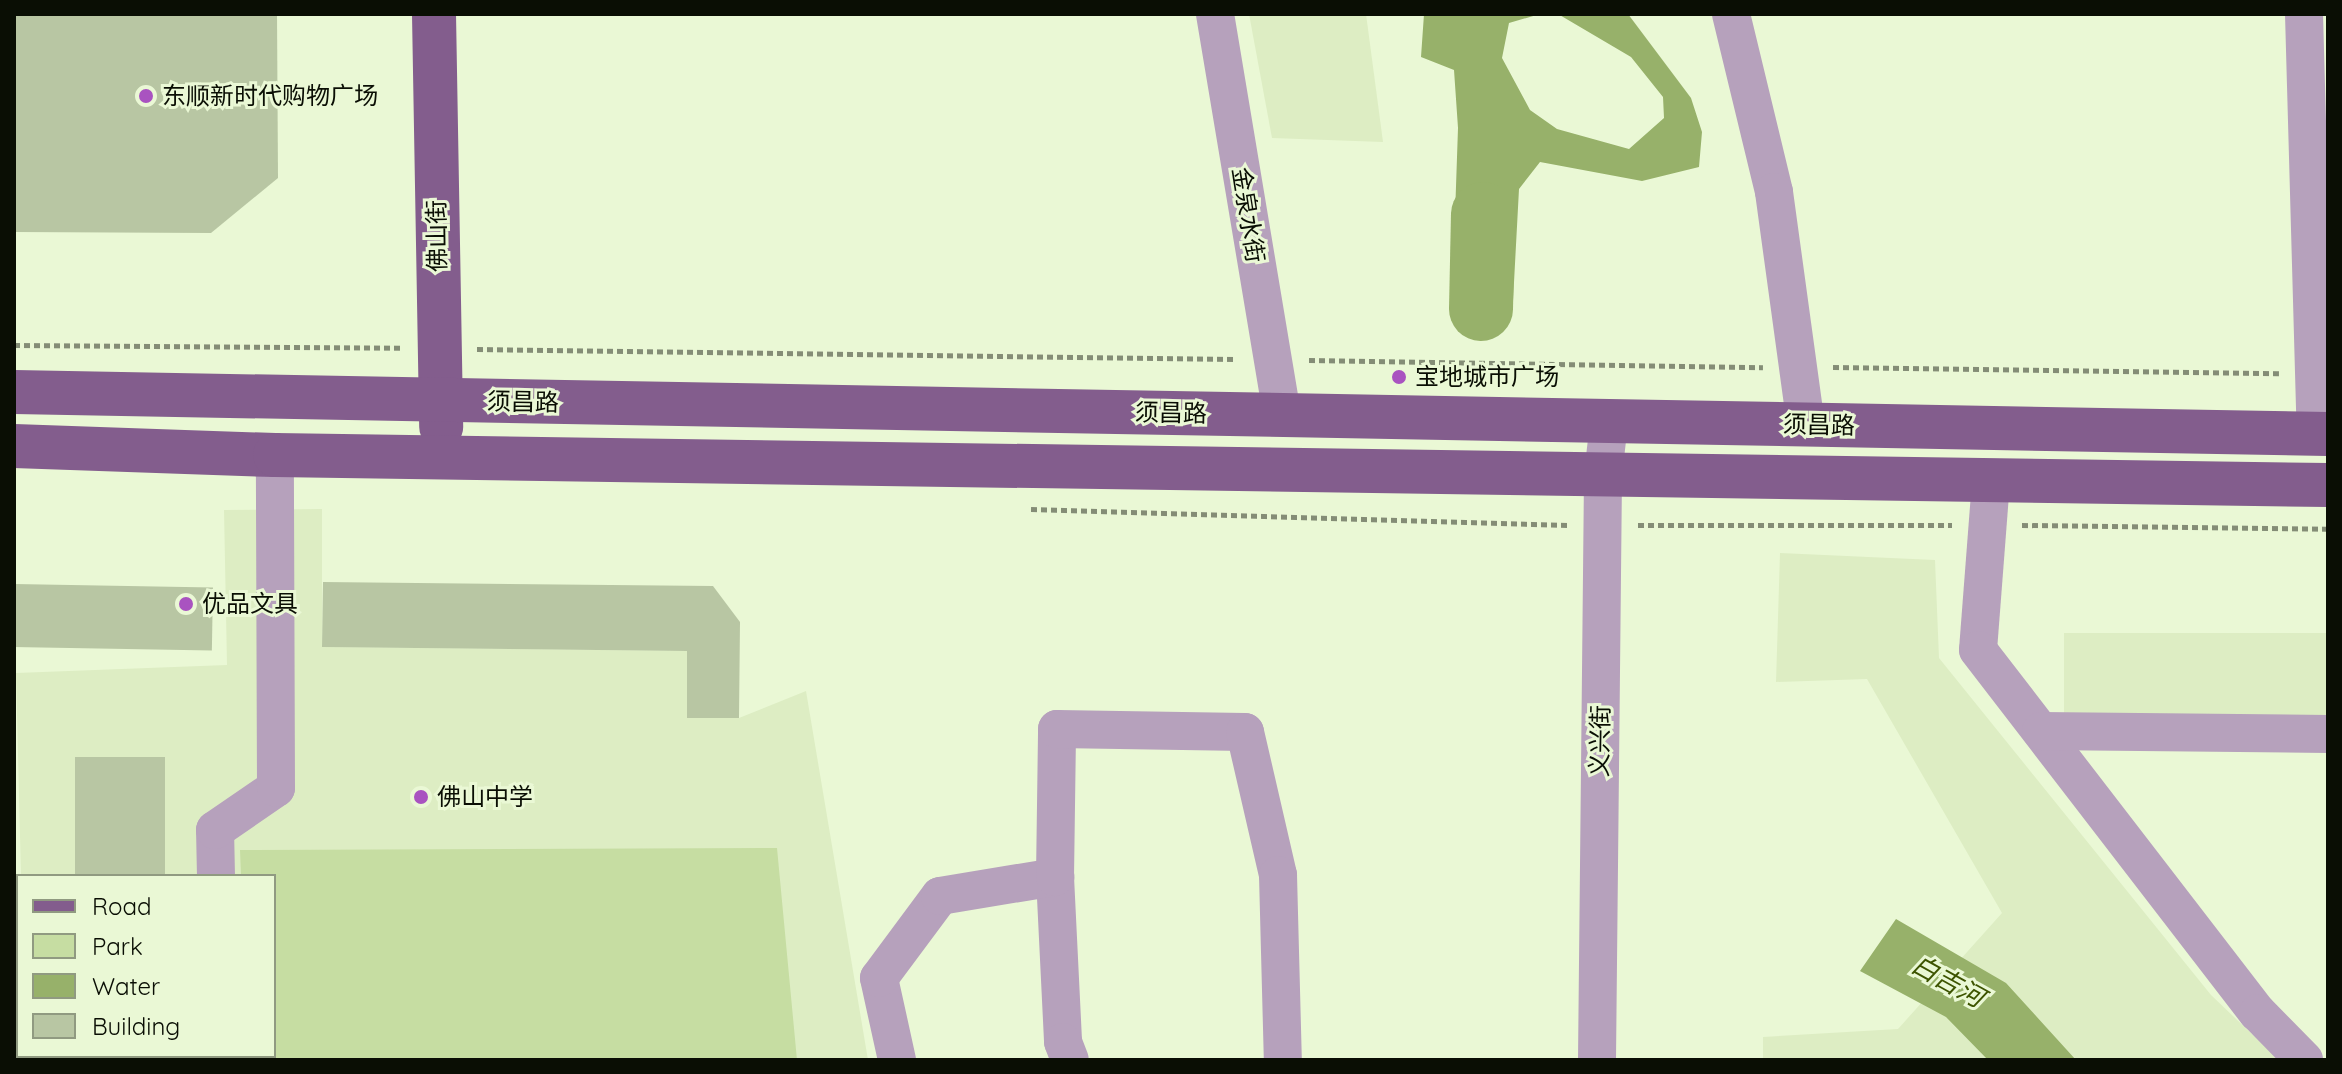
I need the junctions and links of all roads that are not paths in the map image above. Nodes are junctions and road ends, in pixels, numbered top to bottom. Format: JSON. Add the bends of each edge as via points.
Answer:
{"nodes":[{"id":1,"x":434,"y":14,"type":"edge"},
{"id":2,"x":1215,"y":14,"type":"edge"},
{"id":3,"x":1731,"y":14,"type":"edge"},
{"id":4,"x":2304,"y":14,"type":"edge"},
{"id":5,"x":14,"y":392,"type":"edge"},
{"id":6,"x":439,"y":400,"type":"junction"},
{"id":7,"x":1282,"y":415,"type":"junction"},
{"id":8,"x":1609,"y":422,"type":"junction"},
{"id":9,"x":1806,"y":425,"type":"junction"},
{"id":10,"x":2322,"y":434,"type":"edge"},
{"id":11,"x":14,"y":446,"type":"edge"},
{"id":12,"x":275,"y":455,"type":"junction"},
{"id":13,"x":443,"y":457,"type":"junction"},
{"id":14,"x":1603,"y":475,"type":"junction"},
{"id":15,"x":1991,"y":481,"type":"junction"},
{"id":16,"x":2328,"y":485,"type":"edge"},
{"id":17,"x":2041,"y":731,"type":"junction"},
{"id":18,"x":2328,"y":734,"type":"edge"},
{"id":19,"x":216,"y":874,"type":"edge"},
{"id":20,"x":1055,"y":877,"type":"junction"},
{"id":21,"x":897,"y":1060,"type":"edge"},
{"id":22,"x":1070,"y":1060,"type":"edge"},
{"id":23,"x":1283,"y":1060,"type":"edge"},
{"id":24,"x":1597,"y":1060,"type":"edge"},
{"id":25,"x":2304,"y":1060,"type":"edge"}],
"edges":[{"from":1,"to":6,"type":"main road","name":"佛山街"},
{"from":2,"to":7,"type":"street","name":"金泉水街"},
{"from":3,"to":9,"type":"street","via":[[1774,192]]},
{"from":4,"to":10,"type":"street","via":[[2314,374]]},
{"from":5,"to":6,"type":"main road","name":"须昌路"},
{"from":6,"to":7,"type":"main road","name":"须昌路"},
{"from":6,"to":13,"type":"main road","name":"佛山街"},
{"from":7,"to":8,"type":"main road","name":"须昌路"},
{"from":8,"to":9,"type":"main road","name":"须昌路"},
{"from":8,"to":14,"type":"street","name":"义兴街"},
{"from":9,"to":10,"type":"main road","name":"须昌路"},
{"from":11,"to":12,"type":"main road"},
{"from":12,"to":13,"type":"main road"},
{"from":12,"to":19,"type":"street","via":[[276,788],[215,830]]},
{"from":13,"to":14,"type":"main road"},
{"from":14,"to":15,"type":"main road"},
{"from":14,"to":24,"type":"street","name":"义兴街"},
{"from":15,"to":16,"type":"main road"},
{"from":15,"to":17,"type":"street","via":[[1978,650]]},
{"from":17,"to":18,"type":"street"},
{"from":17,"to":25,"type":"street","via":[[2258,1013]]},
{"from":20,"to":21,"type":"street","via":[[940,896],[879,978]]},
{"from":20,"to":22,"type":"street","via":[[1063,1042]]},
{"from":20,"to":23,"type":"street","via":[[1057,729],[1245,732],[1278,875]]}]}
